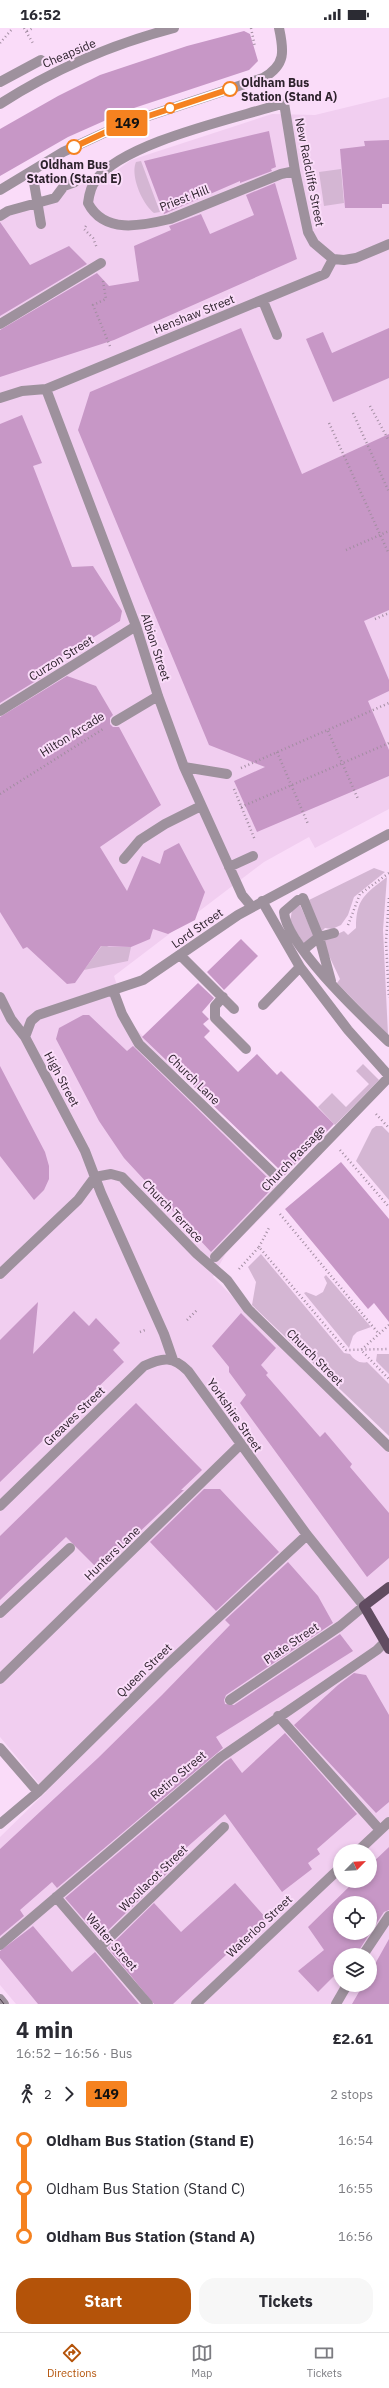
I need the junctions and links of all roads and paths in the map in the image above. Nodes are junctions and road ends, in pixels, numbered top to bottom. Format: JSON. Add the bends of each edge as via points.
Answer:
{"nodes":[{"id":1,"x":13,"y":28,"type":"edge"},
{"id":2,"x":24,"y":28,"type":"edge"},
{"id":3,"x":32,"y":28,"type":"edge"},
{"id":4,"x":174,"y":28,"type":"edge"},
{"id":5,"x":250,"y":28,"type":"edge"},
{"id":6,"x":279,"y":28,"type":"edge"},
{"id":7,"x":0,"y":43,"type":"edge"},
{"id":8,"x":255,"y":47,"type":"dead end"},
{"id":9,"x":42,"y":60,"type":"dead end"},
{"id":10,"x":0,"y":82,"type":"edge"},
{"id":11,"x":0,"y":104,"type":"edge"},
{"id":12,"x":32,"y":171,"type":"junction"},
{"id":13,"x":295,"y":171,"type":"junction"},
{"id":14,"x":75,"y":182,"type":"dead end"},
{"id":15,"x":0,"y":190,"type":"edge"},
{"id":16,"x":37,"y":203,"type":"junction"},
{"id":17,"x":93,"y":213,"type":"junction"},
{"id":18,"x":0,"y":216,"type":"edge"},
{"id":19,"x":41,"y":224,"type":"dead end"},
{"id":20,"x":389,"y":244,"type":"edge"},
{"id":21,"x":333,"y":259,"type":"junction"},
{"id":22,"x":101,"y":263,"type":"junction"},
{"id":23,"x":263,"y":301,"type":"junction"},
{"id":24,"x":0,"y":324,"type":"edge"},
{"id":25,"x":277,"y":335,"type":"dead end"},
{"id":26,"x":116,"y":359,"type":"junction"},
{"id":27,"x":46,"y":389,"type":"junction"},
{"id":28,"x":0,"y":398,"type":"edge"},
{"id":29,"x":370,"y":406,"type":"dead end"},
{"id":30,"x":353,"y":413,"type":"dead end"},
{"id":31,"x":329,"y":424,"type":"dead end"},
{"id":32,"x":389,"y":441,"type":"edge"},
{"id":33,"x":389,"y":492,"type":"edge"},
{"id":34,"x":389,"y":531,"type":"edge"},
{"id":35,"x":380,"y":534,"type":"junction"},
{"id":36,"x":346,"y":550,"type":"dead end"},
{"id":37,"x":389,"y":554,"type":"edge"},
{"id":38,"x":389,"y":613,"type":"edge"},
{"id":39,"x":375,"y":619,"type":"dead end"},
{"id":40,"x":136,"y":626,"type":"junction"},
{"id":41,"x":158,"y":696,"type":"junction"},
{"id":42,"x":389,"y":703,"type":"edge"},
{"id":43,"x":0,"y":711,"type":"edge"},
{"id":44,"x":116,"y":721,"type":"joint"},
{"id":45,"x":328,"y":731,"type":"junction"},
{"id":46,"x":389,"y":743,"type":"edge"},
{"id":47,"x":278,"y":752,"type":"junction"},
{"id":48,"x":342,"y":764,"type":"junction"},
{"id":49,"x":184,"y":767,"type":"junction"},
{"id":50,"x":227,"y":774,"type":"junction"},
{"id":51,"x":291,"y":786,"type":"junction"},
{"id":52,"x":0,"y":794,"type":"edge"},
{"id":53,"x":358,"y":798,"type":"dead end"},
{"id":54,"x":201,"y":806,"type":"junction"},
{"id":55,"x":241,"y":807,"type":"junction"},
{"id":56,"x":308,"y":824,"type":"dead end"},
{"id":57,"x":389,"y":834,"type":"edge"},
{"id":58,"x":257,"y":845,"type":"dead end"},
{"id":59,"x":252,"y":856,"type":"dead end"},
{"id":60,"x":124,"y":859,"type":"dead end"},
{"id":61,"x":229,"y":867,"type":"junction"},
{"id":62,"x":389,"y":873,"type":"edge"},
{"id":63,"x":389,"y":898,"type":"edge"},
{"id":64,"x":262,"y":901,"type":"junction"},
{"id":65,"x":252,"y":907,"type":"junction"},
{"id":66,"x":352,"y":918,"type":"dead end"},
{"id":67,"x":334,"y":933,"type":"dead end"},
{"id":68,"x":318,"y":937,"type":"junction"},
{"id":69,"x":303,"y":950,"type":"junction"},
{"id":70,"x":181,"y":956,"type":"junction"},
{"id":71,"x":300,"y":967,"type":"junction"},
{"id":72,"x":331,"y":983,"type":"junction"},
{"id":73,"x":113,"y":990,"type":"junction"},
{"id":74,"x":0,"y":997,"type":"edge"},
{"id":75,"x":222,"y":997,"type":"junction"},
{"id":76,"x":389,"y":998,"type":"edge"},
{"id":77,"x":262,"y":1006,"type":"dead end"},
{"id":78,"x":234,"y":1009,"type":"dead end"},
{"id":79,"x":25,"y":1037,"type":"junction"},
{"id":80,"x":389,"y":1042,"type":"edge"},
{"id":81,"x":246,"y":1049,"type":"dead end"},
{"id":82,"x":389,"y":1076,"type":"edge"},
{"id":83,"x":371,"y":1109,"type":"dead end"},
{"id":84,"x":389,"y":1128,"type":"edge"},
{"id":85,"x":337,"y":1147,"type":"dead end"},
{"id":86,"x":275,"y":1175,"type":"dead end"},
{"id":87,"x":95,"y":1177,"type":"junction"},
{"id":88,"x":389,"y":1208,"type":"edge"},
{"id":89,"x":277,"y":1211,"type":"dead end"},
{"id":90,"x":215,"y":1257,"type":"dead end"},
{"id":91,"x":2,"y":1272,"type":"edge"},
{"id":92,"x":228,"y":1280,"type":"junction"},
{"id":93,"x":197,"y":1310,"type":"dead end"},
{"id":94,"x":187,"y":1320,"type":"dead end"},
{"id":95,"x":389,"y":1325,"type":"edge"},
{"id":96,"x":380,"y":1334,"type":"junction"},
{"id":97,"x":389,"y":1349,"type":"edge"},
{"id":98,"x":361,"y":1350,"type":"junction"},
{"id":99,"x":173,"y":1360,"type":"junction"},
{"id":100,"x":389,"y":1379,"type":"edge"},
{"id":101,"x":240,"y":1445,"type":"junction"},
{"id":102,"x":389,"y":1447,"type":"edge"},
{"id":103,"x":0,"y":1506,"type":"edge"},
{"id":104,"x":307,"y":1536,"type":"junction"},
{"id":105,"x":70,"y":1548,"type":"dead end"},
{"id":106,"x":389,"y":1587,"type":"edge"},
{"id":107,"x":364,"y":1606,"type":"junction"},
{"id":108,"x":0,"y":1613,"type":"edge"},
{"id":109,"x":388,"y":1642,"type":"edge"},
{"id":110,"x":0,"y":1679,"type":"edge"},
{"id":111,"x":230,"y":1700,"type":"dead end"},
{"id":112,"x":278,"y":1716,"type":"junction"},
{"id":113,"x":0,"y":1748,"type":"edge"},
{"id":114,"x":38,"y":1792,"type":"junction"},
{"id":115,"x":389,"y":1822,"type":"edge"},
{"id":116,"x":0,"y":1824,"type":"edge"},
{"id":117,"x":224,"y":1828,"type":"dead end"},
{"id":118,"x":380,"y":1830,"type":"junction"},
{"id":119,"x":365,"y":1844,"type":"edge"},
{"id":120,"x":333,"y":1875,"type":"edge"},
{"id":121,"x":56,"y":1897,"type":"junction"},
{"id":122,"x":389,"y":1916,"type":"edge"},
{"id":123,"x":0,"y":1945,"type":"edge"},
{"id":124,"x":100,"y":1947,"type":"junction"},
{"id":125,"x":368,"y":1948,"type":"edge"},
{"id":126,"x":342,"y":1992,"type":"edge"},
{"id":127,"x":0,"y":2000,"type":"edge"},
{"id":128,"x":4,"y":2004,"type":"edge"},
{"id":129,"x":148,"y":2004,"type":"edge"},
{"id":130,"x":196,"y":2004,"type":"edge"},
{"id":131,"x":336,"y":2004,"type":"edge"}],
"edges":[{"from":1,"to":7,"type":"path"},
{"from":2,"to":3,"type":"path","via":[[27,31]]},
{"from":4,"to":11,"type":"street","name":"Cheapside","via":[[131,41],[48,76]]},
{"from":5,"to":8,"type":"path"},
{"from":6,"to":12,"type":"street","via":[[283,52],[274,72],[263,78],[121,125],[63,152]]},
{"from":9,"to":10,"type":"street"},
{"from":12,"to":15,"type":"street"},
{"from":12,"to":16,"type":"street"},
{"from":13,"to":17,"type":"street","name":"Priest Hill","via":[[281,174],[170,219],[151,224],[104,222]]},
{"from":13,"to":17,"type":"street","name":"New Radcliffe Street","via":[[284,103],[159,142],[122,157],[96,179],[88,203]]},
{"from":13,"to":21,"type":"street","name":"New Radcliffe Street","via":[[308,232],[314,243]]},
{"from":14,"to":16,"type":"street","via":[[64,186],[55,198]]},
{"from":16,"to":18,"type":"street","via":[[8,211]]},
{"from":16,"to":19,"type":"street"},
{"from":17,"to":22,"type":"path","via":[[84,229],[93,238]]},
{"from":20,"to":21,"type":"street","via":[[356,258]]},
{"from":21,"to":23,"type":"street","name":"Henshaw Street","via":[[325,274]]},
{"from":22,"to":24,"type":"street"},
{"from":22,"to":26,"type":"path","via":[[106,299],[93,305]]},
{"from":23,"to":25,"type":"street"},
{"from":23,"to":26,"type":"street","name":"Henshaw Street"},
{"from":26,"to":27,"type":"street","name":"Henshaw Street"},
{"from":27,"to":28,"type":"street","name":"Henshaw Street","via":[[22,391]]},
{"from":27,"to":40,"type":"street","name":"Albion Street"},
{"from":29,"to":32,"type":"path"},
{"from":30,"to":33,"type":"path"},
{"from":31,"to":35,"type":"path"},
{"from":34,"to":35,"type":"path"},
{"from":35,"to":36,"type":"path"},
{"from":35,"to":37,"type":"path"},
{"from":38,"to":39,"type":"path"},
{"from":40,"to":41,"type":"street","name":"Albion Street"},
{"from":40,"to":43,"type":"street","name":"Curzon Street"},
{"from":41,"to":44,"type":"street","name":"Hilton Arcade"},
{"from":41,"to":49,"type":"street","name":"Albion Street"},
{"from":42,"to":45,"type":"path"},
{"from":44,"to":52,"type":"path","name":"Hilton Arcade"},
{"from":45,"to":47,"type":"path"},
{"from":45,"to":48,"type":"path"},
{"from":46,"to":48,"type":"path"},
{"from":47,"to":50,"type":"path"},
{"from":47,"to":51,"type":"path"},
{"from":48,"to":51,"type":"path"},
{"from":48,"to":53,"type":"path"},
{"from":49,"to":50,"type":"street"},
{"from":49,"to":54,"type":"street","name":"Albion Street"},
{"from":50,"to":55,"type":"path"},
{"from":51,"to":55,"type":"path"},
{"from":51,"to":56,"type":"path"},
{"from":54,"to":60,"type":"street","via":[[140,840]]},
{"from":54,"to":61,"type":"street","name":"Albion Street"},
{"from":55,"to":58,"type":"path"},
{"from":57,"to":64,"type":"street","name":"Lord Street"},
{"from":59,"to":61,"type":"street"},
{"from":61,"to":65,"type":"street","name":"Albion Street","via":[[242,895]]},
{"from":62,"to":66,"type":"path","via":[[360,894]]},
{"from":63,"to":76,"type":"path","via":[[386,942]]},
{"from":64,"to":65,"type":"street","name":"Lord Street"},
{"from":64,"to":71,"type":"street"},
{"from":65,"to":70,"type":"street","name":"Lord Street"},
{"from":67,"to":68,"type":"street"},
{"from":68,"to":69,"type":"street"},
{"from":68,"to":69,"type":"street","via":[[300,899],[284,912],[284,920]]},
{"from":68,"to":72,"type":"street"},
{"from":69,"to":72,"type":"street"},
{"from":70,"to":73,"type":"street","name":"Lord Street","via":[[143,980]]},
{"from":70,"to":75,"type":"street"},
{"from":71,"to":77,"type":"street"},
{"from":71,"to":82,"type":"street","via":[[348,1030]]},
{"from":72,"to":80,"type":"street"},
{"from":73,"to":79,"type":"street","name":"Lord Street","via":[[38,1015],[31,1021]]},
{"from":73,"to":86,"type":"street","name":"Church Lane","via":[[122,1014],[139,1044]]},
{"from":74,"to":79,"type":"street","name":"High Street","via":[[11,1019]]},
{"from":75,"to":78,"type":"street"},
{"from":75,"to":81,"type":"street","via":[[215,1006],[215,1018]]},
{"from":79,"to":87,"type":"street","name":"High Street","via":[[85,1151]]},
{"from":82,"to":90,"type":"street","name":"Church Passage"},
{"from":83,"to":84,"type":"path"},
{"from":85,"to":88,"type":"path"},
{"from":87,"to":91,"type":"street","via":[[78,1200]]},
{"from":87,"to":92,"type":"street","name":"Church Terrace","via":[[111,1174],[122,1177],[197,1254]]},
{"from":87,"to":99,"type":"street"},
{"from":89,"to":96,"type":"path"},
{"from":92,"to":98,"type":"path","via":[[259,1247],[346,1350]]},
{"from":92,"to":102,"type":"street","name":"Church Street","via":[[248,1309]]},
{"from":93,"to":94,"type":"path"},
{"from":95,"to":96,"type":"path"},
{"from":96,"to":98,"type":"path"},
{"from":97,"to":98,"type":"path"},
{"from":98,"to":100,"type":"path"},
{"from":99,"to":101,"type":"street","name":"Yorkshire Street","via":[[188,1372]]},
{"from":99,"to":103,"type":"street","name":"Greaves Street","via":[[156,1360],[144,1366]]},
{"from":101,"to":104,"type":"street","name":"Yorkshire Street"},
{"from":101,"to":110,"type":"street","name":"Hunters Lane"},
{"from":104,"to":107,"type":"street","name":"Yorkshire Street"},
{"from":104,"to":114,"type":"street","name":"Queen Street","via":[[167,1665]]},
{"from":105,"to":108,"type":"street"},
{"from":106,"to":107,"type":"main road"},
{"from":107,"to":109,"type":"main road","name":"Yorkshire Street"},
{"from":107,"to":111,"type":"street","name":"Plate Street","via":[[340,1626]]},
{"from":109,"to":112,"type":"street","name":"Retiro Street"},
{"from":112,"to":118,"type":"street"},
{"from":112,"to":121,"type":"street","name":"Retiro Street","via":[[192,1780]]},
{"from":113,"to":114,"type":"street"},
{"from":114,"to":116,"type":"street","name":"Queen Street"},
{"from":115,"to":118,"type":"street"},
{"from":117,"to":124,"type":"street","name":"Woollacot Street"},
{"from":118,"to":119,"type":"street"},
{"from":120,"to":130,"type":"street","name":"Waterloo Street"},
{"from":121,"to":123,"type":"street","name":"Retiro Street"},
{"from":121,"to":124,"type":"street","name":"Walter Street"},
{"from":122,"to":125,"type":"street"},
{"from":124,"to":129,"type":"street","name":"Walter Street"},
{"from":126,"to":131,"type":"street"},
{"from":127,"to":128,"type":"street"}]}
